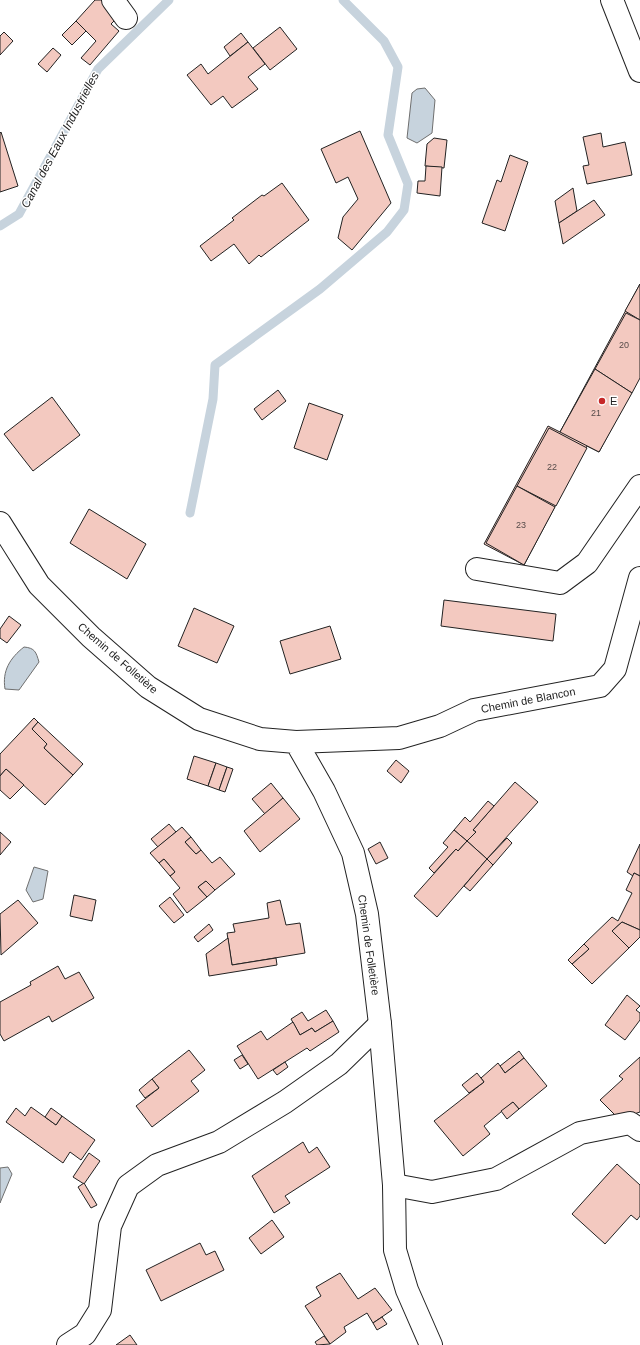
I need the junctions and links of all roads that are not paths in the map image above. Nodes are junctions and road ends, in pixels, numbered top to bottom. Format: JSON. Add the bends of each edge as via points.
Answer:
{"nodes":[{"id":1,"x":113,"y":0,"type":"edge"},
{"id":2,"x":612,"y":0,"type":"edge"},
{"id":3,"x":126,"y":18,"type":"dead end"},
{"id":4,"x":640,"y":71,"type":"edge"},
{"id":5,"x":640,"y":486,"type":"edge"},
{"id":6,"x":0,"y":524,"type":"edge"},
{"id":7,"x":477,"y":568,"type":"dead end"},
{"id":8,"x":640,"y":578,"type":"edge"},
{"id":9,"x":296,"y":742,"type":"junction"},
{"id":10,"x":380,"y":1024,"type":"junction"},
{"id":11,"x":637,"y":1125,"type":"edge"},
{"id":12,"x":394,"y":1185,"type":"junction"},
{"id":13,"x":68,"y":1345,"type":"edge"},
{"id":14,"x":431,"y":1345,"type":"edge"}],
"edges":[{"from":1,"to":3,"type":"street"},
{"from":2,"to":4,"type":"street"},
{"from":5,"to":7,"type":"street","via":[[587,563],[560,583]]},
{"from":6,"to":9,"type":"street","name":"Chemin de Folletière","via":[[39,585],[91,637],[148,687],[199,719],[260,739]]},
{"from":8,"to":9,"type":"street","name":"Chemin de Blancon","via":[[615,669],[600,686],[474,710],[440,726],[399,738]]},
{"from":9,"to":10,"type":"street","name":"Chemin de Folletière","via":[[324,791],[353,853],[367,914]]},
{"from":10,"to":12,"type":"street","name":"Chemin de Folletière"},
{"from":10,"to":13,"type":"street","via":[[339,1064],[285,1102],[219,1142],[156,1165],[128,1186],[110,1226],[100,1310],[85,1334]]},
{"from":11,"to":12,"type":"street","via":[[580,1133],[496,1179],[432,1192]]},
{"from":12,"to":14,"type":"street","name":"Chemin de Folletière","via":[[395,1250],[407,1290]]}]}
